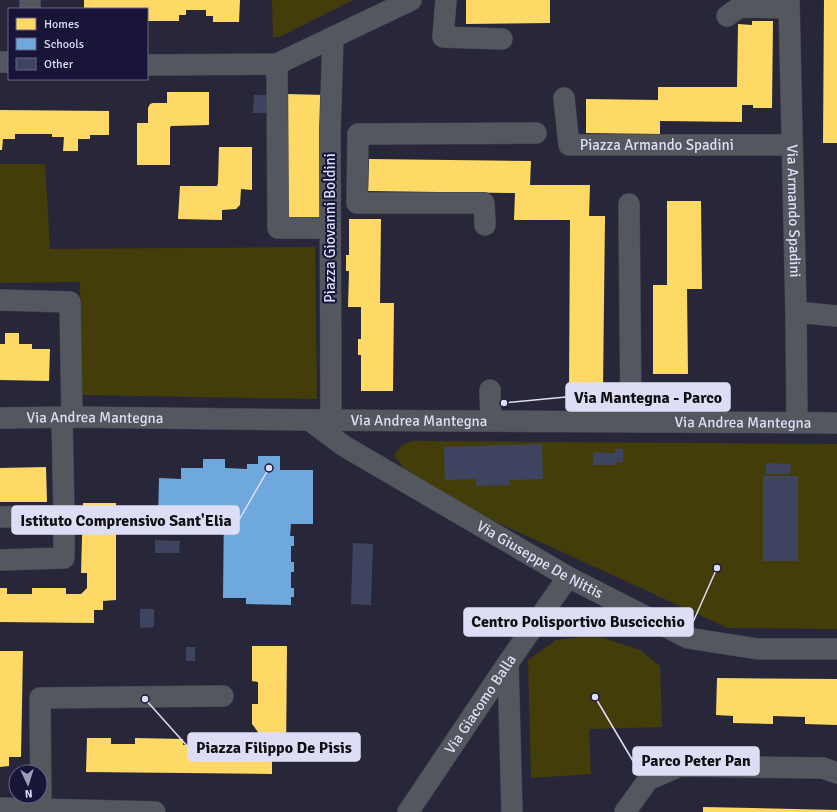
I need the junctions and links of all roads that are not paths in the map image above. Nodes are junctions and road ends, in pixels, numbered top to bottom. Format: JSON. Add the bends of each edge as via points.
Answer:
{"nodes":[{"id":1,"x":411,"y":0,"type":"edge"},
{"id":2,"x":446,"y":0,"type":"edge"},
{"id":3,"x":789,"y":4,"type":"edge"},
{"id":4,"x":387,"y":6,"type":"edge"},
{"id":5,"x":733,"y":8,"type":"edge"},
{"id":6,"x":333,"y":37,"type":"junction"},
{"id":7,"x":502,"y":39,"type":"dead end"},
{"id":8,"x":277,"y":64,"type":"junction"},
{"id":9,"x":148,"y":65,"type":"edge"},
{"id":10,"x":564,"y":98,"type":"dead end"},
{"id":11,"x":536,"y":133,"type":"dead end"},
{"id":12,"x":792,"y":145,"type":"junction"},
{"id":13,"x":629,"y":204,"type":"dead end"},
{"id":14,"x":485,"y":225,"type":"dead end"},
{"id":15,"x":330,"y":228,"type":"junction"},
{"id":16,"x":0,"y":300,"type":"edge"},
{"id":17,"x":796,"y":312,"type":"junction"},
{"id":18,"x":837,"y":316,"type":"edge"},
{"id":19,"x":490,"y":390,"type":"dead end"},
{"id":20,"x":67,"y":417,"type":"junction"},
{"id":21,"x":0,"y":418,"type":"edge"},
{"id":22,"x":309,"y":420,"type":"junction"},
{"id":23,"x":331,"y":420,"type":"junction"},
{"id":24,"x":491,"y":421,"type":"junction"},
{"id":25,"x":631,"y":421,"type":"junction"},
{"id":26,"x":797,"y":422,"type":"junction"},
{"id":27,"x":837,"y":423,"type":"edge"},
{"id":28,"x":64,"y":516,"type":"junction"},
{"id":29,"x":0,"y":517,"type":"edge"},
{"id":30,"x":0,"y":560,"type":"edge"},
{"id":31,"x":568,"y":578,"type":"junction"},
{"id":32,"x":837,"y":649,"type":"edge"},
{"id":33,"x":508,"y":663,"type":"junction"},
{"id":34,"x":222,"y":696,"type":"dead end"},
{"id":35,"x":837,"y":773,"type":"edge"},
{"id":36,"x":0,"y":808,"type":"edge"},
{"id":37,"x":41,"y":808,"type":"junction"},
{"id":38,"x":155,"y":812,"type":"edge"},
{"id":39,"x":408,"y":812,"type":"edge"},
{"id":40,"x":512,"y":812,"type":"edge"},
{"id":41,"x":625,"y":812,"type":"edge"}],
"edges":[{"from":1,"to":4,"type":"street"},
{"from":2,"to":7,"type":"street","via":[[443,37]]},
{"from":3,"to":5,"type":"street"},
{"from":3,"to":12,"type":"street","name":"Via Armando Spadini"},
{"from":4,"to":6,"type":"street"},
{"from":6,"to":8,"type":"street"},
{"from":6,"to":15,"type":"street","name":"Piazza Giovanni Boldini"},
{"from":8,"to":9,"type":"street"},
{"from":8,"to":15,"type":"street","via":[[278,228]]},
{"from":10,"to":12,"type":"street","name":"Piazza Armando Spadini","via":[[569,145]]},
{"from":11,"to":14,"type":"street","via":[[358,134],[357,203],[484,203]]},
{"from":12,"to":17,"type":"street","name":"Via Armando Spadini"},
{"from":13,"to":25,"type":"street"},
{"from":15,"to":23,"type":"street","name":"Piazza Giovanni Boldini"},
{"from":16,"to":20,"type":"street","via":[[70,302]]},
{"from":17,"to":18,"type":"street"},
{"from":17,"to":26,"type":"street","name":"Via Armando Spadini"},
{"from":19,"to":24,"type":"street"},
{"from":20,"to":21,"type":"street","name":"Via Andrea Mantegna"},
{"from":20,"to":22,"type":"street","name":"Via Andrea Mantegna"},
{"from":20,"to":28,"type":"street"},
{"from":22,"to":23,"type":"street","name":"Via Andrea Mantegna"},
{"from":22,"to":31,"type":"street","name":"Via Giuseppe De Nittis","via":[[344,446]]},
{"from":23,"to":24,"type":"street","name":"Via Andrea Mantegna"},
{"from":24,"to":25,"type":"street","name":"Via Andrea Mantegna"},
{"from":25,"to":26,"type":"street","name":"Via Andrea Mantegna"},
{"from":26,"to":27,"type":"street","name":"Via Andrea Mantegna"},
{"from":28,"to":29,"type":"street"},
{"from":28,"to":30,"type":"street","via":[[64,558]]},
{"from":31,"to":32,"type":"street","name":"Via Giuseppe De Nittis","via":[[688,638],[758,649]]},
{"from":31,"to":33,"type":"street","name":"Via Giacomo Balla"},
{"from":33,"to":39,"type":"street","name":"Via Giacomo Balla"},
{"from":33,"to":40,"type":"street"},
{"from":34,"to":37,"type":"street","via":[[40,698]]},
{"from":35,"to":41,"type":"street","via":[[823,768],[680,766],[648,780]]},
{"from":36,"to":37,"type":"street"},
{"from":37,"to":38,"type":"street"}]}
